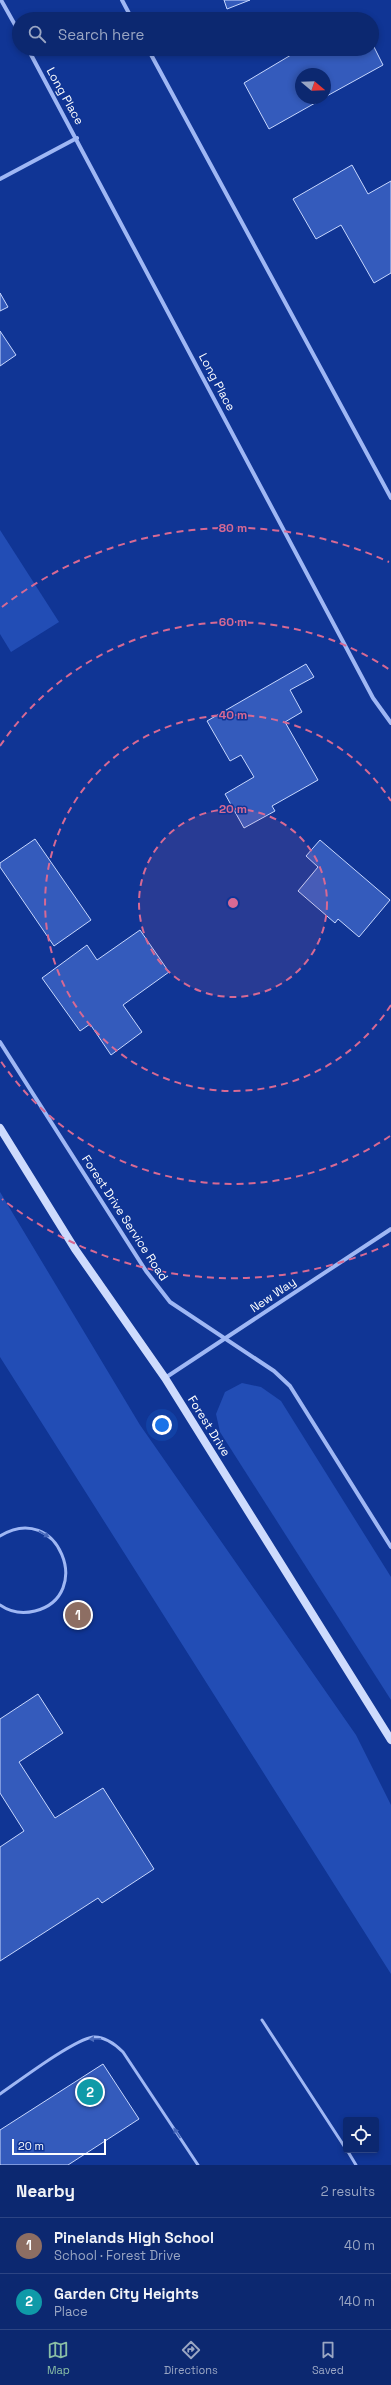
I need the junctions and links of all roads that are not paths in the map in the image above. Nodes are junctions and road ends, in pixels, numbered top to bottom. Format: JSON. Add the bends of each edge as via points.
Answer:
{"nodes":[{"id":1,"x":1,"y":0,"type":"edge"},
{"id":2,"x":122,"y":0,"type":"edge"},
{"id":3,"x":128,"y":12,"type":"edge"},
{"id":4,"x":12,"y":20,"type":"edge"},
{"id":5,"x":32,"y":56,"type":"edge"},
{"id":6,"x":152,"y":56,"type":"edge"},
{"id":7,"x":77,"y":138,"type":"junction"},
{"id":8,"x":0,"y":179,"type":"edge"},
{"id":9,"x":391,"y":498,"type":"edge"},
{"id":10,"x":391,"y":723,"type":"edge"},
{"id":11,"x":0,"y":1042,"type":"edge"},
{"id":12,"x":0,"y":1128,"type":"edge"},
{"id":13,"x":391,"y":1229,"type":"edge"},
{"id":14,"x":226,"y":1339,"type":"junction"},
{"id":15,"x":165,"y":1378,"type":"junction"},
{"id":16,"x":0,"y":1536,"type":"edge"},
{"id":17,"x":391,"y":1547,"type":"edge"},
{"id":18,"x":0,"y":1604,"type":"edge"},
{"id":19,"x":391,"y":1740,"type":"edge"},
{"id":20,"x":262,"y":2020,"type":"dead end"},
{"id":21,"x":0,"y":2094,"type":"edge"},
{"id":22,"x":343,"y":2144,"type":"edge"},
{"id":23,"x":348,"y":2153,"type":"edge"},
{"id":24,"x":198,"y":2165,"type":"edge"},
{"id":25,"x":356,"y":2165,"type":"edge"}],
"edges":[{"from":1,"to":4,"type":"street"},
{"from":2,"to":3,"type":"street"},
{"from":5,"to":7,"type":"street","name":"Long Place"},
{"from":6,"to":9,"type":"street"},
{"from":7,"to":8,"type":"street"},
{"from":7,"to":10,"type":"street","name":"Long Place","via":[[373,698]]},
{"from":11,"to":14,"type":"street","name":"Forest Drive Service Road","via":[[146,1271],[174,1305]]},
{"from":12,"to":15,"type":"main road","name":"Forest Drive","via":[[75,1249]]},
{"from":13,"to":14,"type":"street","name":"New Way"},
{"from":14,"to":15,"type":"street","name":"New Way"},
{"from":14,"to":17,"type":"street","name":"Forest Drive Service Road","via":[[274,1371],[290,1386]]},
{"from":15,"to":19,"type":"main road","name":"Forest Drive"},
{"from":16,"to":18,"type":"lane","one_way":true,"via":[[20,1528],[46,1534],[63,1553],[66,1566],[66,1579],[61,1592],[42,1609],[15,1612]]},
{"from":20,"to":22,"type":"lane"},
{"from":24,"to":21,"type":"lane","one_way":true,"via":[[123,2052],[110,2040],[94,2037],[78,2042]]},
{"from":23,"to":25,"type":"lane"}]}
